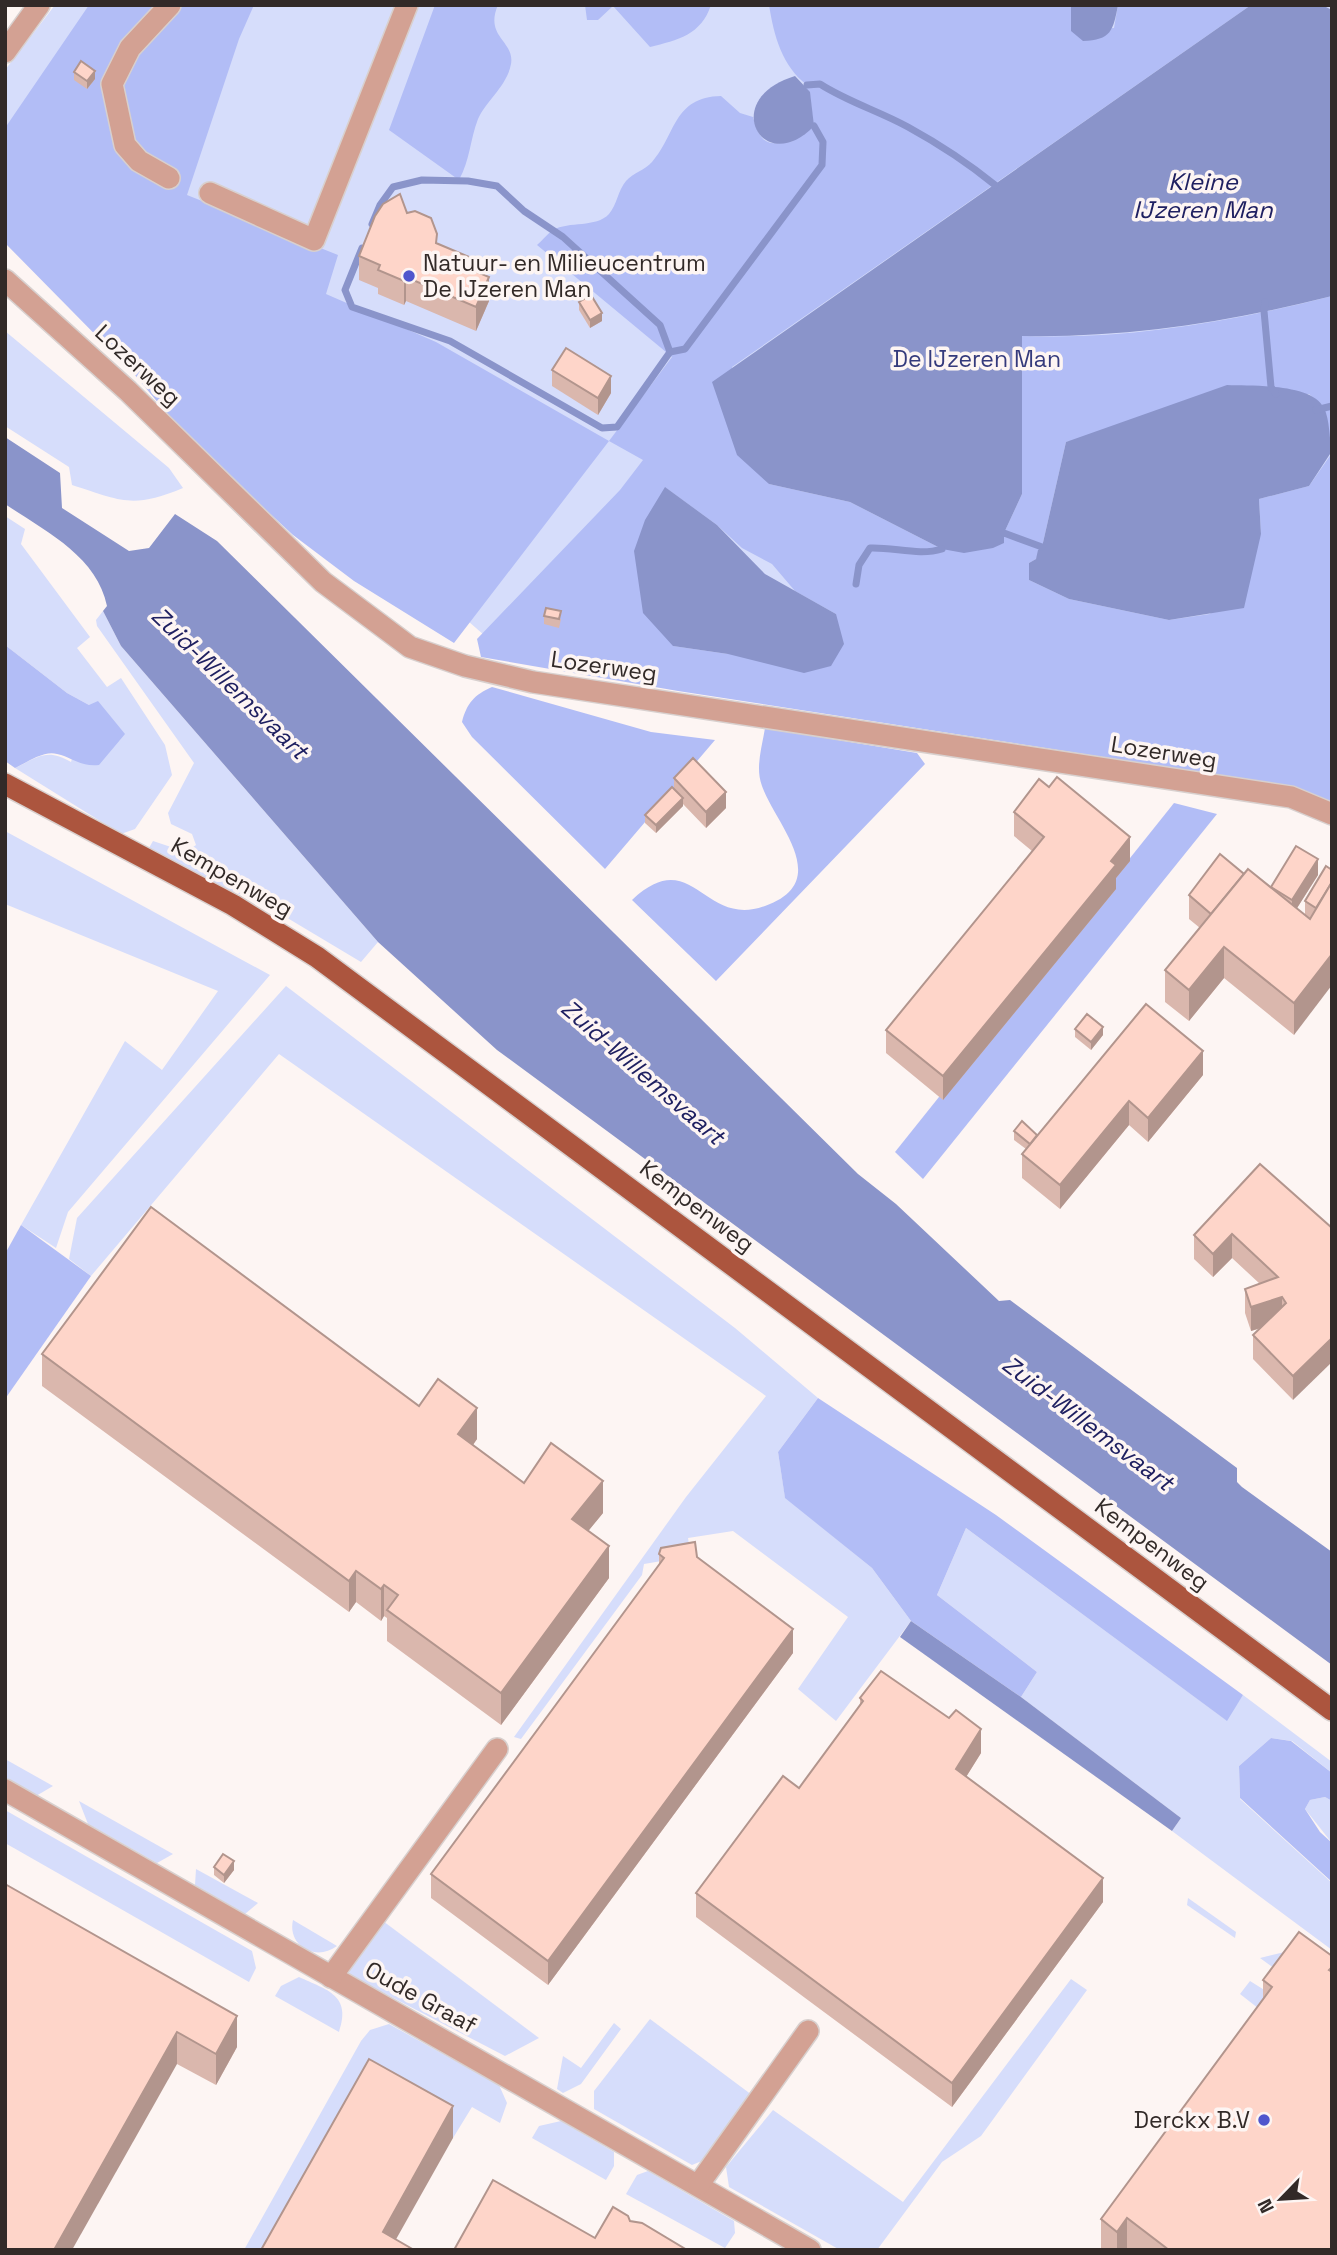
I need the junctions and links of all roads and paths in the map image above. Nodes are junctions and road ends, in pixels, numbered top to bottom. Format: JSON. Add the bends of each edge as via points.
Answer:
{"nodes":[{"id":1,"x":39,"y":5,"type":"edge"},
{"id":2,"x":170,"y":5,"type":"edge"},
{"id":3,"x":407,"y":5,"type":"edge"},
{"id":4,"x":5,"y":52,"type":"edge"},
{"id":5,"x":169,"y":178,"type":"dead end"},
{"id":6,"x":211,"y":193,"type":"dead end"},
{"id":7,"x":5,"y":280,"type":"edge"},
{"id":8,"x":5,"y":784,"type":"edge"},
{"id":9,"x":1332,"y":814,"type":"edge"},
{"id":10,"x":1332,"y":1710,"type":"edge"},
{"id":11,"x":497,"y":1749,"type":"dead end"},
{"id":12,"x":5,"y":1790,"type":"edge"},
{"id":13,"x":331,"y":1977,"type":"junction"},
{"id":14,"x":808,"y":2031,"type":"dead end"},
{"id":15,"x":699,"y":2184,"type":"junction"},
{"id":16,"x":810,"y":2250,"type":"edge"}],
"edges":[{"from":1,"to":4,"type":"street"},
{"from":2,"to":5,"type":"street","via":[[130,48],[112,84],[125,145],[139,161]]},
{"from":3,"to":6,"type":"street","via":[[314,240]]},
{"from":7,"to":9,"type":"street","name":"Lozerweg","via":[[128,391],[323,582],[410,647],[533,682],[1291,797]]},
{"from":8,"to":10,"type":"main road","name":"Kempenweg","via":[[233,905],[317,957]]},
{"from":11,"to":13,"type":"street"},
{"from":12,"to":13,"type":"street","name":"Oude Graaf"},
{"from":13,"to":15,"type":"street","name":"Oude Graaf"},
{"from":14,"to":15,"type":"street"},
{"from":15,"to":16,"type":"street","name":"Oude Graaf"}]}
